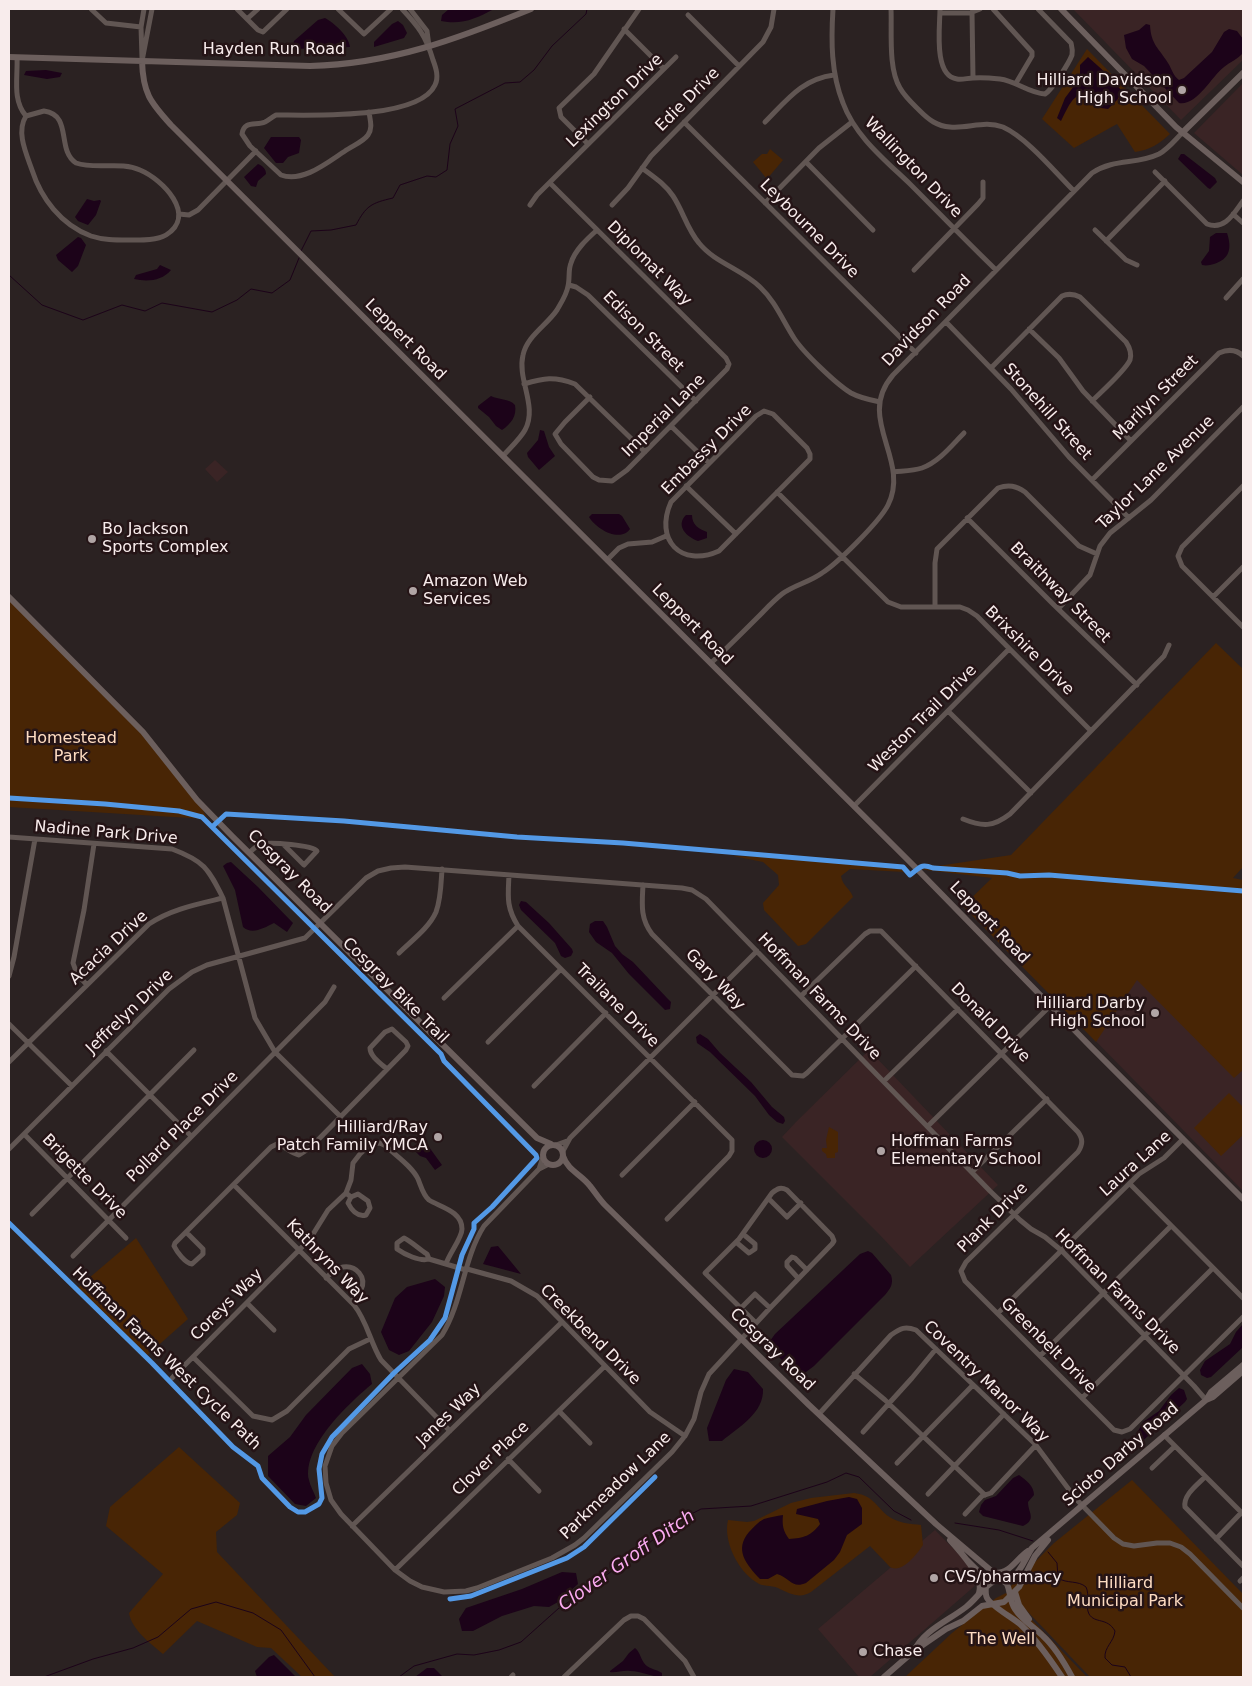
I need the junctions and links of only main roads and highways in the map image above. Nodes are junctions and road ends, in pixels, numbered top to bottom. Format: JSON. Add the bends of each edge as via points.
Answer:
{"nodes":[{"id":1,"x":530,"y":9,"type":"edge"},
{"id":2,"x":1061,"y":9,"type":"edge"},
{"id":3,"x":9,"y":57,"type":"edge"},
{"id":4,"x":142,"y":61,"type":"junction"},
{"id":5,"x":1243,"y":74,"type":"edge"},
{"id":6,"x":1182,"y":133,"type":"junction"},
{"id":7,"x":1243,"y":182,"type":"edge"},
{"id":8,"x":9,"y":597,"type":"edge"},
{"id":9,"x":537,"y":1138,"type":"junction"},
{"id":10,"x":553,"y":1145,"type":"junction"},
{"id":11,"x":543,"y":1154,"type":"junction"},
{"id":12,"x":563,"y":1154,"type":"junction"},
{"id":13,"x":552,"y":1164,"type":"junction"},
{"id":14,"x":593,"y":1191,"type":"junction"},
{"id":15,"x":1243,"y":1199,"type":"edge"},
{"id":16,"x":1243,"y":1365,"type":"edge"},
{"id":17,"x":1243,"y":1372,"type":"edge"},
{"id":18,"x":1206,"y":1400,"type":"junction"},
{"id":19,"x":936,"y":1524,"type":"junction"},
{"id":20,"x":1055,"y":1530,"type":"junction"},
{"id":21,"x":1032,"y":1548,"type":"junction"},
{"id":22,"x":967,"y":1560,"type":"junction"},
{"id":23,"x":995,"y":1574,"type":"junction"},
{"id":24,"x":1004,"y":1582,"type":"junction"},
{"id":25,"x":987,"y":1587,"type":"junction"},
{"id":26,"x":1015,"y":1592,"type":"junction"},
{"id":27,"x":1009,"y":1597,"type":"junction"},
{"id":28,"x":976,"y":1598,"type":"junction"},
{"id":29,"x":993,"y":1603,"type":"junction"},
{"id":30,"x":1030,"y":1623,"type":"junction"},
{"id":31,"x":914,"y":1651,"type":"junction"},
{"id":32,"x":884,"y":1677,"type":"edge"},
{"id":33,"x":1062,"y":1677,"type":"edge"},
{"id":34,"x":1072,"y":1677,"type":"edge"}],
"edges":[{"from":1,"to":4,"type":"main road","name":"Hayden Run Road","via":[[486,28],[381,60],[327,66]]},
{"from":2,"to":6,"type":"main road"},
{"from":3,"to":4,"type":"main road","name":"Hayden Run Road"},
{"from":4,"to":15,"type":"main road","name":"Leppert Road","via":[[144,84],[150,100],[171,125],[712,663]]},
{"from":5,"to":6,"type":"main road","name":"Davidson Road"},
{"from":6,"to":7,"type":"main road"},
{"from":8,"to":9,"type":"main road","name":"Cosgray Road","via":[[143,732],[197,800]]},
{"from":9,"to":10,"type":"main road","name":"Cosgray Road"},
{"from":9,"to":11,"type":"main road","name":"Cosgray Road"},
{"from":10,"to":11,"type":"main road","via":[[546,1147]]},
{"from":10,"to":12,"type":"main road"},
{"from":11,"to":13,"type":"main road"},
{"from":12,"to":13,"type":"main road","via":[[561,1161]]},
{"from":12,"to":14,"type":"main road","name":"Cosgray Road","via":[[570,1169]]},
{"from":13,"to":14,"type":"main road","name":"Cosgray Road","via":[[560,1166]]},
{"from":14,"to":19,"type":"main road","name":"Cosgray Road","via":[[741,1340]]},
{"from":16,"to":18,"type":"main road","name":"Scioto Darby Road"},
{"from":17,"to":18,"type":"main road","name":"Scioto Darby Road"},
{"from":18,"to":20,"type":"main road","name":"Scioto Darby Road"},
{"from":19,"to":22,"type":"main road","name":"Cosgray Road"},
{"from":19,"to":23,"type":"main road","name":"Cosgray Road"},
{"from":20,"to":21,"type":"main road","name":"Scioto Darby Road"},
{"from":20,"to":26,"type":"main road","name":"Scioto Darby Road","via":[[1035,1556]]},
{"from":21,"to":23,"type":"main road","name":"Scioto Darby Road","via":[[1007,1571]]},
{"from":21,"to":24,"type":"main road","name":"Scioto Darby Road","via":[[1017,1572]]},
{"from":22,"to":25,"type":"main road","name":"Cosgray Road","via":[[986,1579]]},
{"from":22,"to":28,"type":"main road","name":"Cosgray Road","via":[[980,1582]]},
{"from":23,"to":24,"type":"main road","name":"Cosgray Road"},
{"from":24,"to":25,"type":"main road","name":"Scioto Darby Road","via":[[996,1581]]},
{"from":24,"to":27,"type":"main road","name":"Cosgray Road","via":[[1009,1588]]},
{"from":25,"to":28,"type":"main road","name":"Scioto Darby Road"},
{"from":25,"to":29,"type":"main road","name":"Cosgray Road","via":[[986,1595]]},
{"from":26,"to":27,"type":"main road","name":"Scioto Darby Road"},
{"from":26,"to":30,"type":"main road","name":"Cosgray Road"},
{"from":27,"to":29,"type":"main road","name":"Scioto Darby Road","via":[[1000,1604]]},
{"from":27,"to":30,"type":"main road","name":"Cosgray Road","via":[[1016,1611]]},
{"from":28,"to":31,"type":"main road","name":"Scioto Darby Road","via":[[932,1630]]},
{"from":29,"to":31,"type":"main road","name":"Scioto Darby Road","via":[[982,1606]]},
{"from":29,"to":33,"type":"main road","via":[[1026,1629]]},
{"from":30,"to":34,"type":"main road","name":"Cosgray Road","via":[[1053,1647]]},
{"from":31,"to":32,"type":"main road","name":"Scioto Darby Road"}]}
